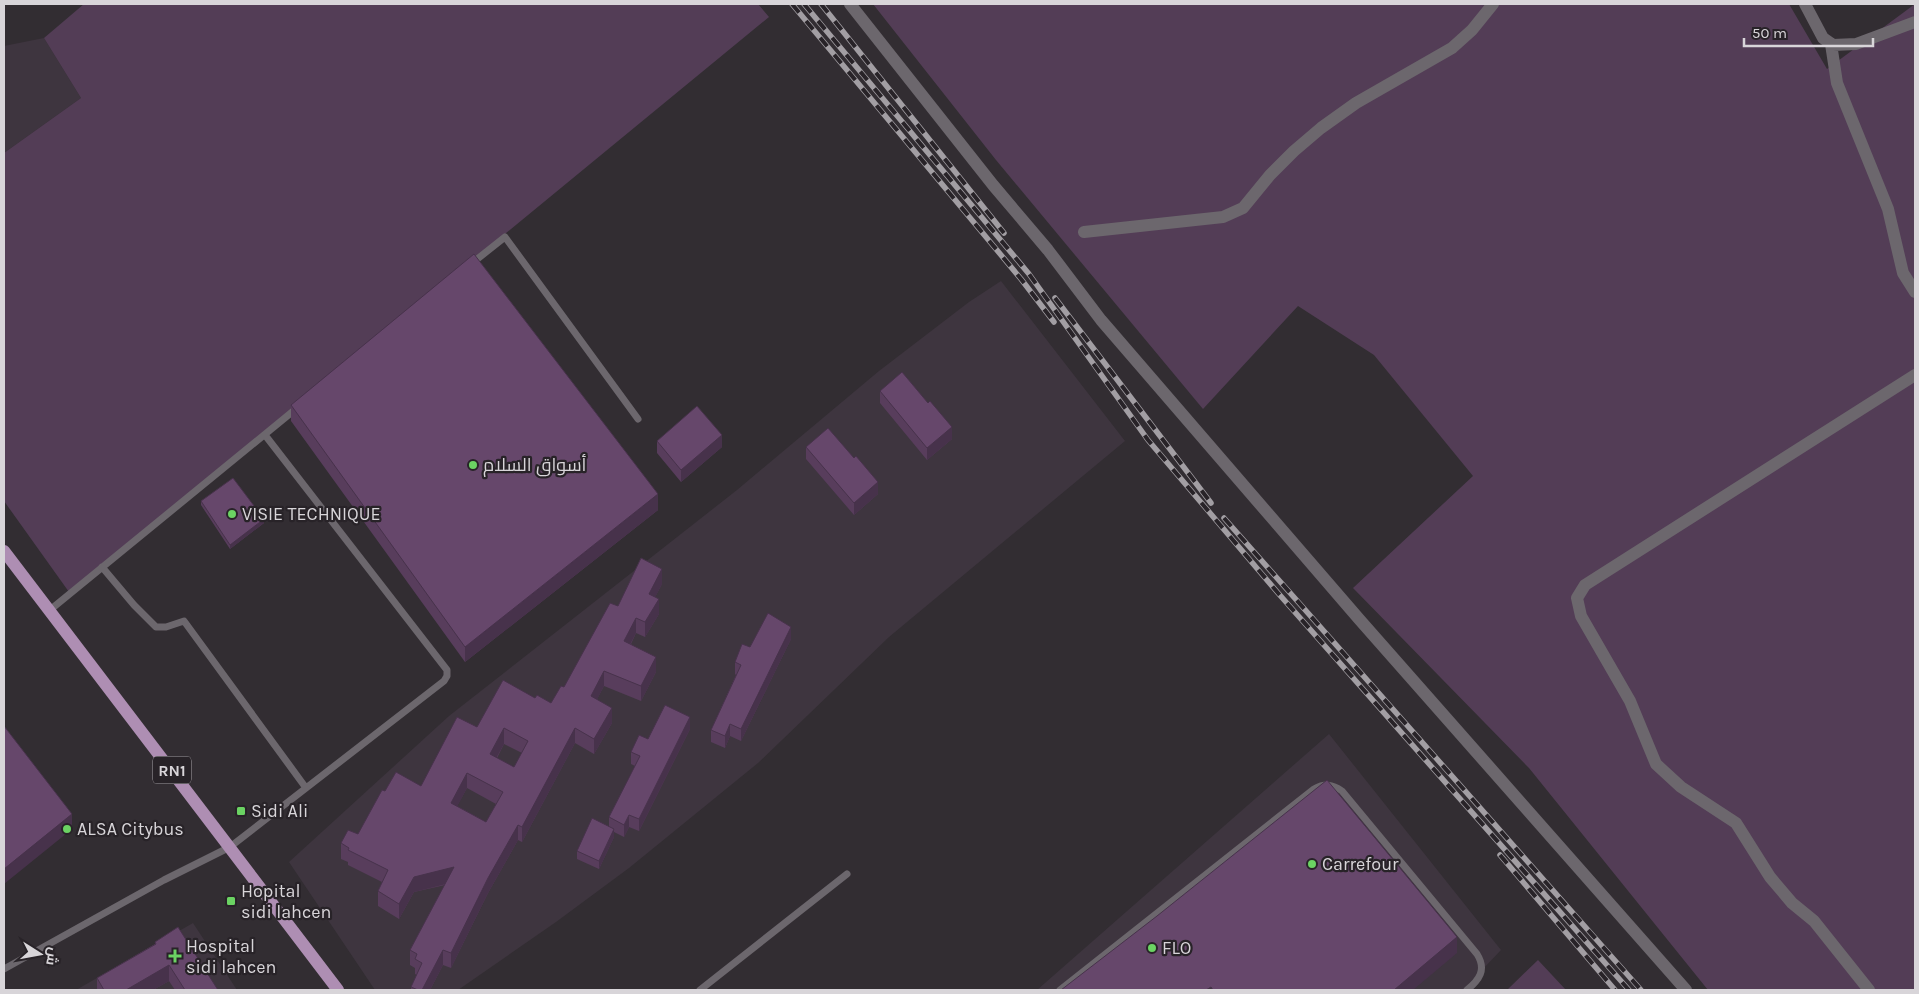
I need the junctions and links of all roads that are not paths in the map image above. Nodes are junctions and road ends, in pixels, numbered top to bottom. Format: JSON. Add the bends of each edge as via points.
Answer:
{"nodes":[{"id":1,"x":850,"y":4,"type":"edge"},
{"id":2,"x":1492,"y":4,"type":"edge"},
{"id":3,"x":1805,"y":4,"type":"edge"},
{"id":4,"x":1915,"y":22,"type":"edge"},
{"id":5,"x":1831,"y":44,"type":"junction"},
{"id":6,"x":1084,"y":232,"type":"dead end"},
{"id":7,"x":467,"y":268,"type":"edge"},
{"id":8,"x":1915,"y":292,"type":"edge"},
{"id":9,"x":1915,"y":375,"type":"edge"},
{"id":10,"x":302,"y":404,"type":"edge"},
{"id":11,"x":638,"y":419,"type":"dead end"},
{"id":12,"x":265,"y":435,"type":"junction"},
{"id":13,"x":4,"y":550,"type":"edge"},
{"id":14,"x":102,"y":567,"type":"junction"},
{"id":15,"x":50,"y":610,"type":"junction"},
{"id":16,"x":306,"y":788,"type":"junction"},
{"id":17,"x":230,"y":847,"type":"junction"},
{"id":18,"x":848,"y":874,"type":"dead end"},
{"id":19,"x":4,"y":969,"type":"edge"},
{"id":20,"x":338,"y":990,"type":"edge"},
{"id":21,"x":700,"y":990,"type":"edge"},
{"id":22,"x":1060,"y":990,"type":"edge"},
{"id":23,"x":1467,"y":990,"type":"edge"},
{"id":24,"x":1686,"y":990,"type":"edge"},
{"id":25,"x":1869,"y":990,"type":"edge"}],
"edges":[{"from":1,"to":24,"type":"street","via":[[1101,320]]},
{"from":2,"to":6,"type":"street","via":[[1472,30],[1452,48],[1356,103],[1321,128],[1294,151],[1237,212],[1223,217]]},
{"from":3,"to":5,"type":"street","via":[[1823,38]]},
{"from":4,"to":5,"type":"street","via":[[1856,44]]},
{"from":5,"to":8,"type":"street","via":[[1837,83],[1888,209],[1903,273]]},
{"from":7,"to":11,"type":"lane","via":[[505,237]]},
{"from":9,"to":25,"type":"street","via":[[1584,585],[1577,598],[1580,616],[1630,701],[1656,764],[1681,788],[1736,823],[1770,877],[1792,903],[1814,921]]},
{"from":10,"to":12,"type":"lane"},
{"from":12,"to":14,"type":"lane"},
{"from":12,"to":16,"type":"lane","via":[[447,670],[444,680]]},
{"from":13,"to":15,"type":"main road","number":"RN1"},
{"from":14,"to":15,"type":"lane"},
{"from":14,"to":16,"type":"lane","via":[[156,627],[184,621]]},
{"from":15,"to":17,"type":"main road","number":"RN1"},
{"from":16,"to":17,"type":"lane"},
{"from":17,"to":19,"type":"lane"},
{"from":17,"to":20,"type":"main road","number":"RN1"},
{"from":18,"to":21,"type":"lane"},
{"from":22,"to":23,"type":"lane","via":[[1314,789],[1328,784],[1342,791],[1478,954],[1482,972]]}]}
